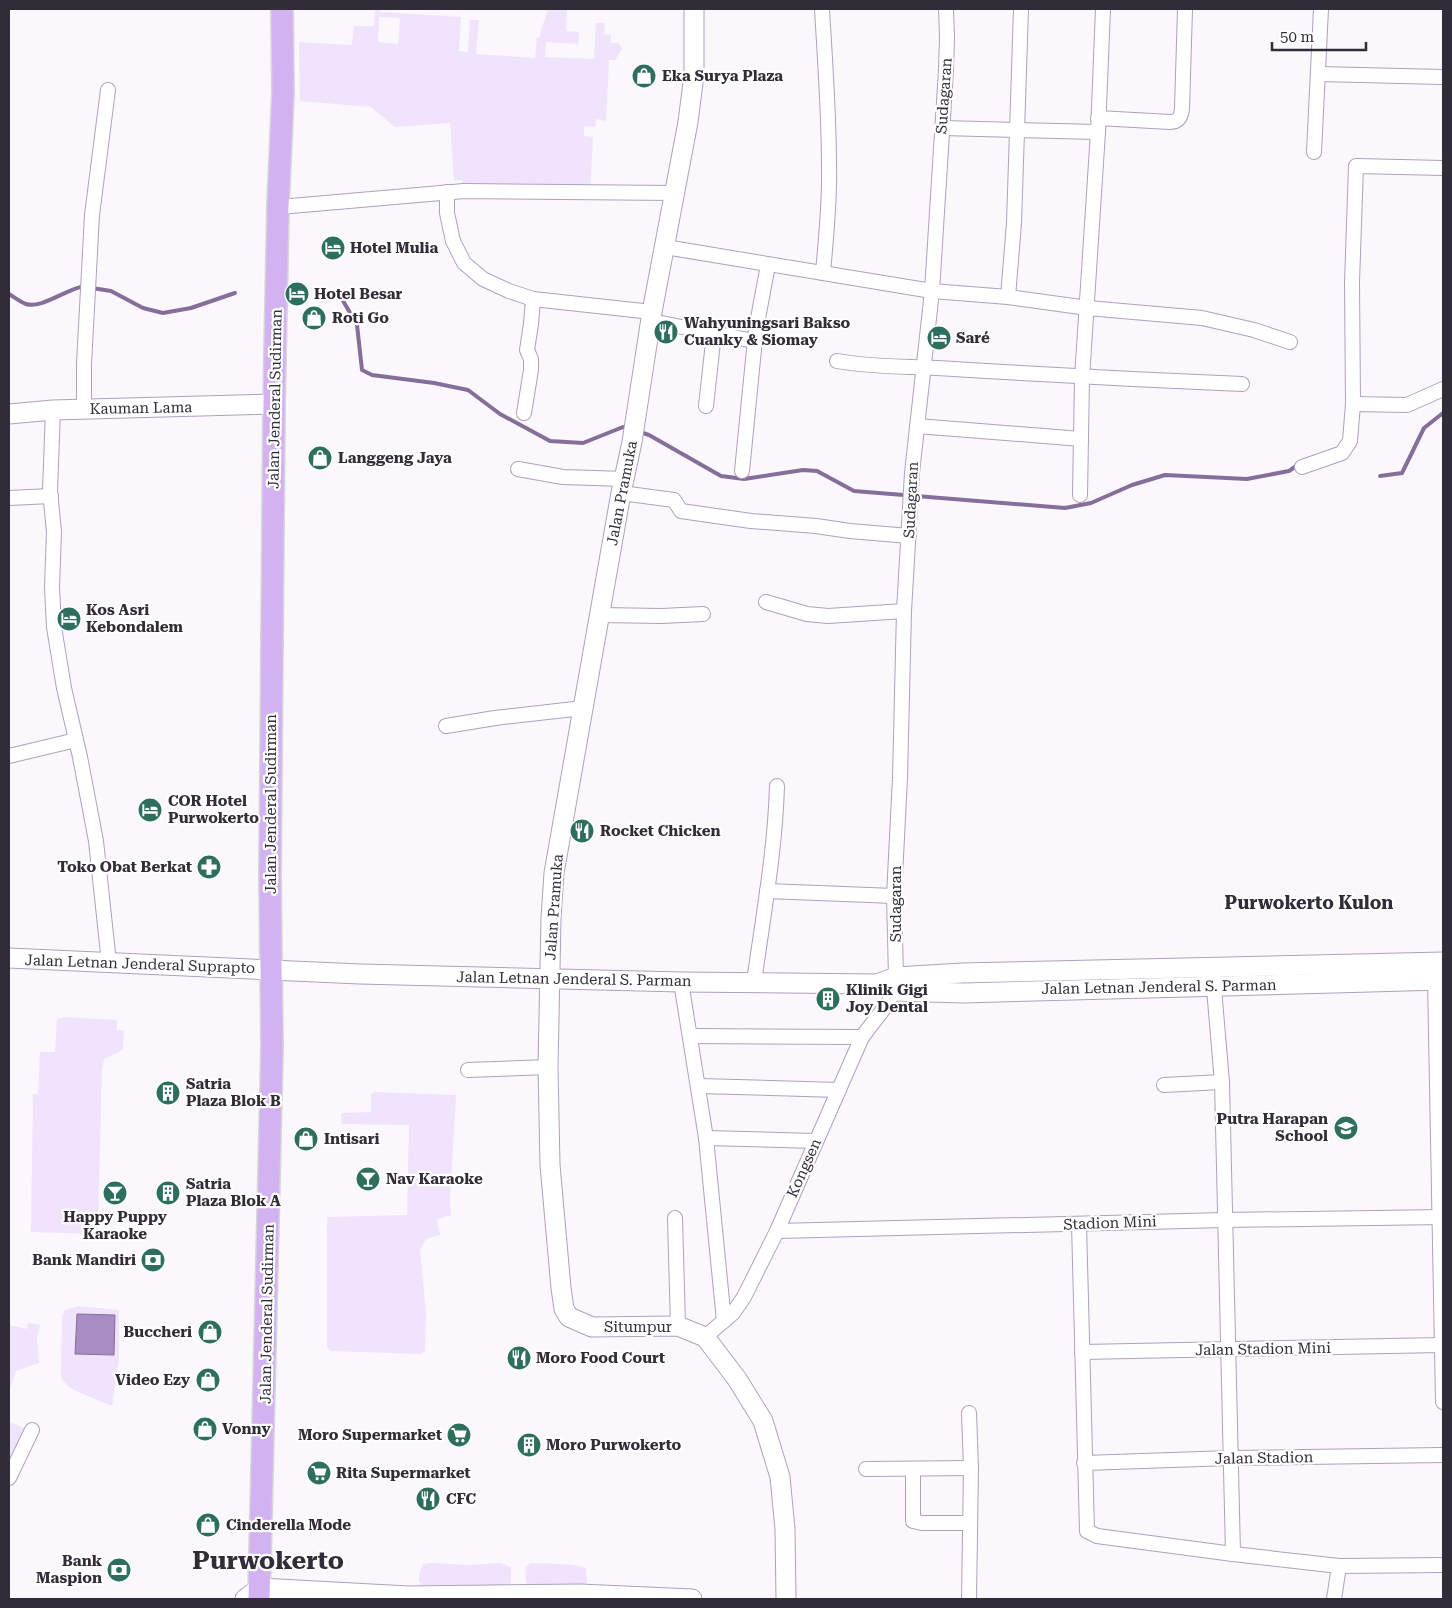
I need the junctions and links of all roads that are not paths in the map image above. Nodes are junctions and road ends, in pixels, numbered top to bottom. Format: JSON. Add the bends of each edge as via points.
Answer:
{"nodes":[{"id":1,"x":282,"y":9,"type":"edge"},
{"id":2,"x":694,"y":9,"type":"edge"},
{"id":3,"x":822,"y":9,"type":"edge"},
{"id":4,"x":946,"y":9,"type":"edge"},
{"id":5,"x":1021,"y":9,"type":"edge"},
{"id":6,"x":1102,"y":9,"type":"edge"},
{"id":7,"x":1186,"y":9,"type":"edge"},
{"id":8,"x":1321,"y":9,"type":"edge"},
{"id":9,"x":1318,"y":74,"type":"junction"},
{"id":10,"x":1443,"y":77,"type":"edge"},
{"id":11,"x":108,"y":90,"type":"dead end"},
{"id":12,"x":1098,"y":118,"type":"junction"},
{"id":13,"x":942,"y":128,"type":"junction"},
{"id":14,"x":1017,"y":130,"type":"junction"},
{"id":15,"x":1098,"y":132,"type":"junction"},
{"id":16,"x":1314,"y":152,"type":"dead end"},
{"id":17,"x":1443,"y":168,"type":"edge"},
{"id":18,"x":447,"y":192,"type":"junction"},
{"id":19,"x":674,"y":193,"type":"junction"},
{"id":20,"x":278,"y":206,"type":"junction"},
{"id":21,"x":665,"y":247,"type":"junction"},
{"id":22,"x":768,"y":265,"type":"junction"},
{"id":23,"x":823,"y":273,"type":"junction"},
{"id":24,"x":932,"y":291,"type":"junction"},
{"id":25,"x":1008,"y":298,"type":"junction"},
{"id":26,"x":533,"y":299,"type":"junction"},
{"id":27,"x":1088,"y":308,"type":"junction"},
{"id":28,"x":652,"y":316,"type":"junction"},
{"id":29,"x":714,"y":333,"type":"junction"},
{"id":30,"x":754,"y":341,"type":"junction"},
{"id":31,"x":1290,"y":342,"type":"dead end"},
{"id":32,"x":837,"y":361,"type":"dead end"},
{"id":33,"x":922,"y":366,"type":"junction"},
{"id":34,"x":1082,"y":378,"type":"junction"},
{"id":35,"x":1242,"y":384,"type":"dead end"},
{"id":36,"x":1443,"y":389,"type":"edge"},
{"id":37,"x":274,"y":404,"type":"junction"},
{"id":38,"x":1353,"y":404,"type":"junction"},
{"id":39,"x":706,"y":406,"type":"dead end"},
{"id":40,"x":84,"y":409,"type":"junction"},
{"id":41,"x":53,"y":410,"type":"junction"},
{"id":42,"x":524,"y":413,"type":"dead end"},
{"id":43,"x":9,"y":414,"type":"edge"},
{"id":44,"x":916,"y":426,"type":"junction"},
{"id":45,"x":1081,"y":438,"type":"junction"},
{"id":46,"x":1302,"y":468,"type":"dead end"},
{"id":47,"x":518,"y":469,"type":"dead end"},
{"id":48,"x":742,"y":471,"type":"dead end"},
{"id":49,"x":623,"y":486,"type":"junction"},
{"id":50,"x":1080,"y":495,"type":"dead end"},
{"id":51,"x":51,"y":496,"type":"junction"},
{"id":52,"x":9,"y":498,"type":"edge"},
{"id":53,"x":909,"y":536,"type":"junction"},
{"id":54,"x":766,"y":602,"type":"dead end"},
{"id":55,"x":904,"y":612,"type":"junction"},
{"id":56,"x":703,"y":614,"type":"dead end"},
{"id":57,"x":600,"y":616,"type":"junction"},
{"id":58,"x":583,"y":708,"type":"junction"},
{"id":59,"x":446,"y":726,"type":"dead end"},
{"id":60,"x":76,"y":740,"type":"junction"},
{"id":61,"x":9,"y":756,"type":"edge"},
{"id":62,"x":776,"y":786,"type":"dead end"},
{"id":63,"x":767,"y":890,"type":"junction"},
{"id":64,"x":894,"y":896,"type":"junction"},
{"id":65,"x":9,"y":958,"type":"edge"},
{"id":66,"x":1443,"y":962,"type":"edge"},
{"id":67,"x":109,"y":963,"type":"junction"},
{"id":68,"x":1213,"y":966,"type":"junction"},
{"id":69,"x":272,"y":969,"type":"junction"},
{"id":70,"x":1042,"y":971,"type":"junction"},
{"id":71,"x":549,"y":978,"type":"junction"},
{"id":72,"x":681,"y":982,"type":"junction"},
{"id":73,"x":754,"y":982,"type":"junction"},
{"id":74,"x":889,"y":984,"type":"junction"},
{"id":75,"x":1438,"y":985,"type":"edge"},
{"id":76,"x":1214,"y":986,"type":"junction"},
{"id":77,"x":1041,"y":990,"type":"junction"},
{"id":78,"x":690,"y":1036,"type":"junction"},
{"id":79,"x":862,"y":1037,"type":"junction"},
{"id":80,"x":548,"y":1066,"type":"junction"},
{"id":81,"x":468,"y":1070,"type":"dead end"},
{"id":82,"x":1222,"y":1082,"type":"junction"},
{"id":83,"x":1164,"y":1085,"type":"dead end"},
{"id":84,"x":698,"y":1086,"type":"junction"},
{"id":85,"x":839,"y":1090,"type":"junction"},
{"id":86,"x":706,"y":1138,"type":"junction"},
{"id":87,"x":816,"y":1141,"type":"junction"},
{"id":88,"x":1441,"y":1217,"type":"edge"},
{"id":89,"x":675,"y":1218,"type":"dead end"},
{"id":90,"x":1225,"y":1220,"type":"junction"},
{"id":91,"x":1079,"y":1224,"type":"junction"},
{"id":92,"x":777,"y":1231,"type":"junction"},
{"id":93,"x":724,"y":1321,"type":"junction"},
{"id":94,"x":678,"y":1326,"type":"junction"},
{"id":95,"x":705,"y":1338,"type":"junction"},
{"id":96,"x":1443,"y":1345,"type":"edge"},
{"id":97,"x":1228,"y":1349,"type":"junction"},
{"id":98,"x":1082,"y":1352,"type":"junction"},
{"id":99,"x":1443,"y":1402,"type":"edge"},
{"id":100,"x":969,"y":1414,"type":"dead end"},
{"id":101,"x":32,"y":1430,"type":"dead end"},
{"id":102,"x":1443,"y":1455,"type":"edge"},
{"id":103,"x":1230,"y":1458,"type":"junction"},
{"id":104,"x":1084,"y":1464,"type":"junction"},
{"id":105,"x":971,"y":1468,"type":"junction"},
{"id":106,"x":866,"y":1469,"type":"dead end"},
{"id":107,"x":913,"y":1469,"type":"junction"},
{"id":108,"x":9,"y":1478,"type":"edge"},
{"id":109,"x":970,"y":1523,"type":"junction"},
{"id":110,"x":1233,"y":1554,"type":"junction"},
{"id":111,"x":1443,"y":1565,"type":"edge"},
{"id":112,"x":1339,"y":1566,"type":"junction"},
{"id":113,"x":254,"y":1595,"type":"edge"},
{"id":114,"x":580,"y":1597,"type":"edge"},
{"id":115,"x":666,"y":1598,"type":"edge"},
{"id":116,"x":692,"y":1599,"type":"edge"},
{"id":117,"x":786,"y":1599,"type":"edge"},
{"id":118,"x":970,"y":1599,"type":"edge"},
{"id":119,"x":1334,"y":1599,"type":"edge"}],
"edges":[{"from":1,"to":20,"type":"main road","name":"Jalan Jenderal Sudirman","via":[[283,92]]},
{"from":2,"to":19,"type":"street","name":"Jalan Pramuka","via":[[694,75]]},
{"from":3,"to":23,"type":"street","via":[[829,166]]},
{"from":4,"to":13,"type":"street","name":"Sudagaran"},
{"from":5,"to":14,"type":"street"},
{"from":6,"to":12,"type":"street"},
{"from":7,"to":12,"type":"street","via":[[1179,119],[1170,122]]},
{"from":8,"to":9,"type":"street"},
{"from":9,"to":10,"type":"street"},
{"from":9,"to":16,"type":"street"},
{"from":11,"to":40,"type":"street","via":[[93,206]]},
{"from":12,"to":15,"type":"street"},
{"from":13,"to":14,"type":"street"},
{"from":13,"to":24,"type":"street","name":"Sudagaran"},
{"from":14,"to":15,"type":"street"},
{"from":14,"to":25,"type":"street"},
{"from":15,"to":27,"type":"street"},
{"from":17,"to":38,"type":"street","via":[[1356,166],[1352,282]]},
{"from":18,"to":19,"type":"street"},
{"from":18,"to":20,"type":"street"},
{"from":18,"to":26,"type":"street","via":[[447,213],[453,241],[464,263],[483,279]]},
{"from":19,"to":21,"type":"street","name":"Jalan Pramuka"},
{"from":20,"to":37,"type":"main road","name":"Jalan Jenderal Sudirman"},
{"from":21,"to":22,"type":"street"},
{"from":21,"to":28,"type":"street","name":"Jalan Pramuka"},
{"from":22,"to":23,"type":"street"},
{"from":22,"to":30,"type":"street"},
{"from":23,"to":24,"type":"street"},
{"from":24,"to":25,"type":"street"},
{"from":24,"to":33,"type":"street","name":"Sudagaran"},
{"from":25,"to":27,"type":"street"},
{"from":26,"to":28,"type":"street"},
{"from":26,"to":42,"type":"street","via":[[527,350],[531,370]]},
{"from":27,"to":31,"type":"street","via":[[1202,318]]},
{"from":27,"to":34,"type":"street"},
{"from":28,"to":29,"type":"street"},
{"from":28,"to":49,"type":"street","name":"Jalan Pramuka"},
{"from":29,"to":30,"type":"street"},
{"from":29,"to":39,"type":"street"},
{"from":30,"to":48,"type":"street"},
{"from":32,"to":33,"type":"street"},
{"from":33,"to":34,"type":"street"},
{"from":33,"to":44,"type":"street","name":"Sudagaran"},
{"from":34,"to":35,"type":"street"},
{"from":34,"to":45,"type":"street"},
{"from":36,"to":38,"type":"street","via":[[1407,405]]},
{"from":37,"to":40,"type":"street","name":"Kauman Lama"},
{"from":37,"to":69,"type":"main road","name":"Jalan Jenderal Sudirman"},
{"from":38,"to":46,"type":"street","via":[[1347,448],[1342,453]]},
{"from":40,"to":41,"type":"street","name":"Kauman Lama"},
{"from":41,"to":43,"type":"street","name":"Kauman Lama"},
{"from":41,"to":51,"type":"street"},
{"from":44,"to":45,"type":"street"},
{"from":44,"to":53,"type":"street","name":"Sudagaran"},
{"from":45,"to":50,"type":"street"},
{"from":47,"to":49,"type":"street"},
{"from":49,"to":53,"type":"street","via":[[674,500],[681,510],[751,521]]},
{"from":49,"to":57,"type":"street","name":"Jalan Pramuka"},
{"from":51,"to":52,"type":"street"},
{"from":51,"to":60,"type":"street","via":[[54,627]]},
{"from":53,"to":55,"type":"street","name":"Sudagaran"},
{"from":54,"to":55,"type":"street","via":[[807,614],[828,616]]},
{"from":55,"to":64,"type":"street","name":"Sudagaran"},
{"from":56,"to":57,"type":"street"},
{"from":57,"to":58,"type":"street","name":"Jalan Pramuka"},
{"from":58,"to":59,"type":"street"},
{"from":58,"to":71,"type":"street","name":"Jalan Pramuka","via":[[554,873]]},
{"from":60,"to":61,"type":"street"},
{"from":60,"to":67,"type":"street","via":[[96,841]]},
{"from":62,"to":63,"type":"street"},
{"from":63,"to":64,"type":"street"},
{"from":63,"to":73,"type":"street"},
{"from":64,"to":74,"type":"street","name":"Sudagaran"},
{"from":65,"to":67,"type":"street","name":"Jalan Letnan Jenderal Suprapto"},
{"from":66,"to":68,"type":"street","name":"Jalan Letnan Jenderal S. Parman"},
{"from":67,"to":69,"type":"street","name":"Jalan Letnan Jenderal Suprapto"},
{"from":68,"to":70,"type":"street","name":"Jalan Letnan Jenderal S. Parman"},
{"from":68,"to":76,"type":"street"},
{"from":69,"to":71,"type":"street","name":"Jalan Letnan Jenderal S. Parman"},
{"from":69,"to":113,"type":"main road","name":"Jalan Jenderal Sudirman","via":[[270,1206]]},
{"from":70,"to":74,"type":"street","name":"Jalan Letnan Jenderal S. Parman"},
{"from":70,"to":77,"type":"street"},
{"from":71,"to":72,"type":"street","name":"Jalan Letnan Jenderal S. Parman"},
{"from":71,"to":80,"type":"street","name":"Situmpur"},
{"from":72,"to":73,"type":"street","name":"Jalan Letnan Jenderal S. Parman"},
{"from":72,"to":78,"type":"street"},
{"from":73,"to":74,"type":"street","name":"Jalan Letnan Jenderal S. Parman"},
{"from":74,"to":77,"type":"street","name":"Jalan Letnan Jenderal S. Parman","via":[[963,993]]},
{"from":74,"to":79,"type":"street","name":"Kongsen","via":[[889,1002]]},
{"from":75,"to":76,"type":"street","name":"Jalan Letnan Jenderal S. Parman"},
{"from":75,"to":88,"type":"street"},
{"from":76,"to":77,"type":"street","name":"Jalan Letnan Jenderal S. Parman"},
{"from":76,"to":82,"type":"street"},
{"from":78,"to":79,"type":"street"},
{"from":78,"to":84,"type":"street"},
{"from":79,"to":85,"type":"street","name":"Kongsen"},
{"from":80,"to":81,"type":"street"},
{"from":80,"to":94,"type":"street","name":"Situmpur","via":[[550,1165],[564,1309],[569,1317],[592,1327]]},
{"from":82,"to":83,"type":"street"},
{"from":82,"to":90,"type":"street"},
{"from":84,"to":85,"type":"street"},
{"from":84,"to":86,"type":"street"},
{"from":85,"to":87,"type":"street","name":"Kongsen"},
{"from":86,"to":87,"type":"street"},
{"from":86,"to":93,"type":"street"},
{"from":87,"to":92,"type":"street","name":"Kongsen"},
{"from":88,"to":90,"type":"street","name":"Stadion Mini"},
{"from":88,"to":96,"type":"street"},
{"from":89,"to":94,"type":"street"},
{"from":90,"to":91,"type":"street","name":"Stadion Mini"},
{"from":90,"to":97,"type":"street"},
{"from":91,"to":92,"type":"street","name":"Stadion Mini"},
{"from":91,"to":98,"type":"street"},
{"from":92,"to":93,"type":"street","name":"Kongsen","via":[[744,1297]]},
{"from":93,"to":95,"type":"street","name":"Kongsen"},
{"from":94,"to":95,"type":"street","name":"Situmpur"},
{"from":95,"to":117,"type":"street","name":"Situmpur","via":[[737,1379],[763,1421],[780,1477]]},
{"from":96,"to":97,"type":"street","name":"Jalan Stadion Mini"},
{"from":96,"to":99,"type":"street"},
{"from":97,"to":98,"type":"street","name":"Jalan Stadion Mini"},
{"from":97,"to":103,"type":"street"},
{"from":98,"to":104,"type":"street"},
{"from":100,"to":105,"type":"street"},
{"from":101,"to":108,"type":"street"},
{"from":102,"to":103,"type":"street","name":"Jalan Stadion"},
{"from":103,"to":104,"type":"street","name":"Jalan Stadion"},
{"from":103,"to":110,"type":"street"},
{"from":104,"to":110,"type":"street","via":[[1086,1525],[1091,1534]]},
{"from":105,"to":107,"type":"street"},
{"from":105,"to":109,"type":"street"},
{"from":106,"to":107,"type":"street"},
{"from":107,"to":109,"type":"street","via":[[913,1521]]},
{"from":109,"to":118,"type":"street"},
{"from":110,"to":112,"type":"street"},
{"from":111,"to":112,"type":"street"},
{"from":112,"to":119,"type":"street"},
{"from":113,"to":114,"type":"street"},
{"from":114,"to":115,"type":"street"},
{"from":115,"to":116,"type":"street"}]}
